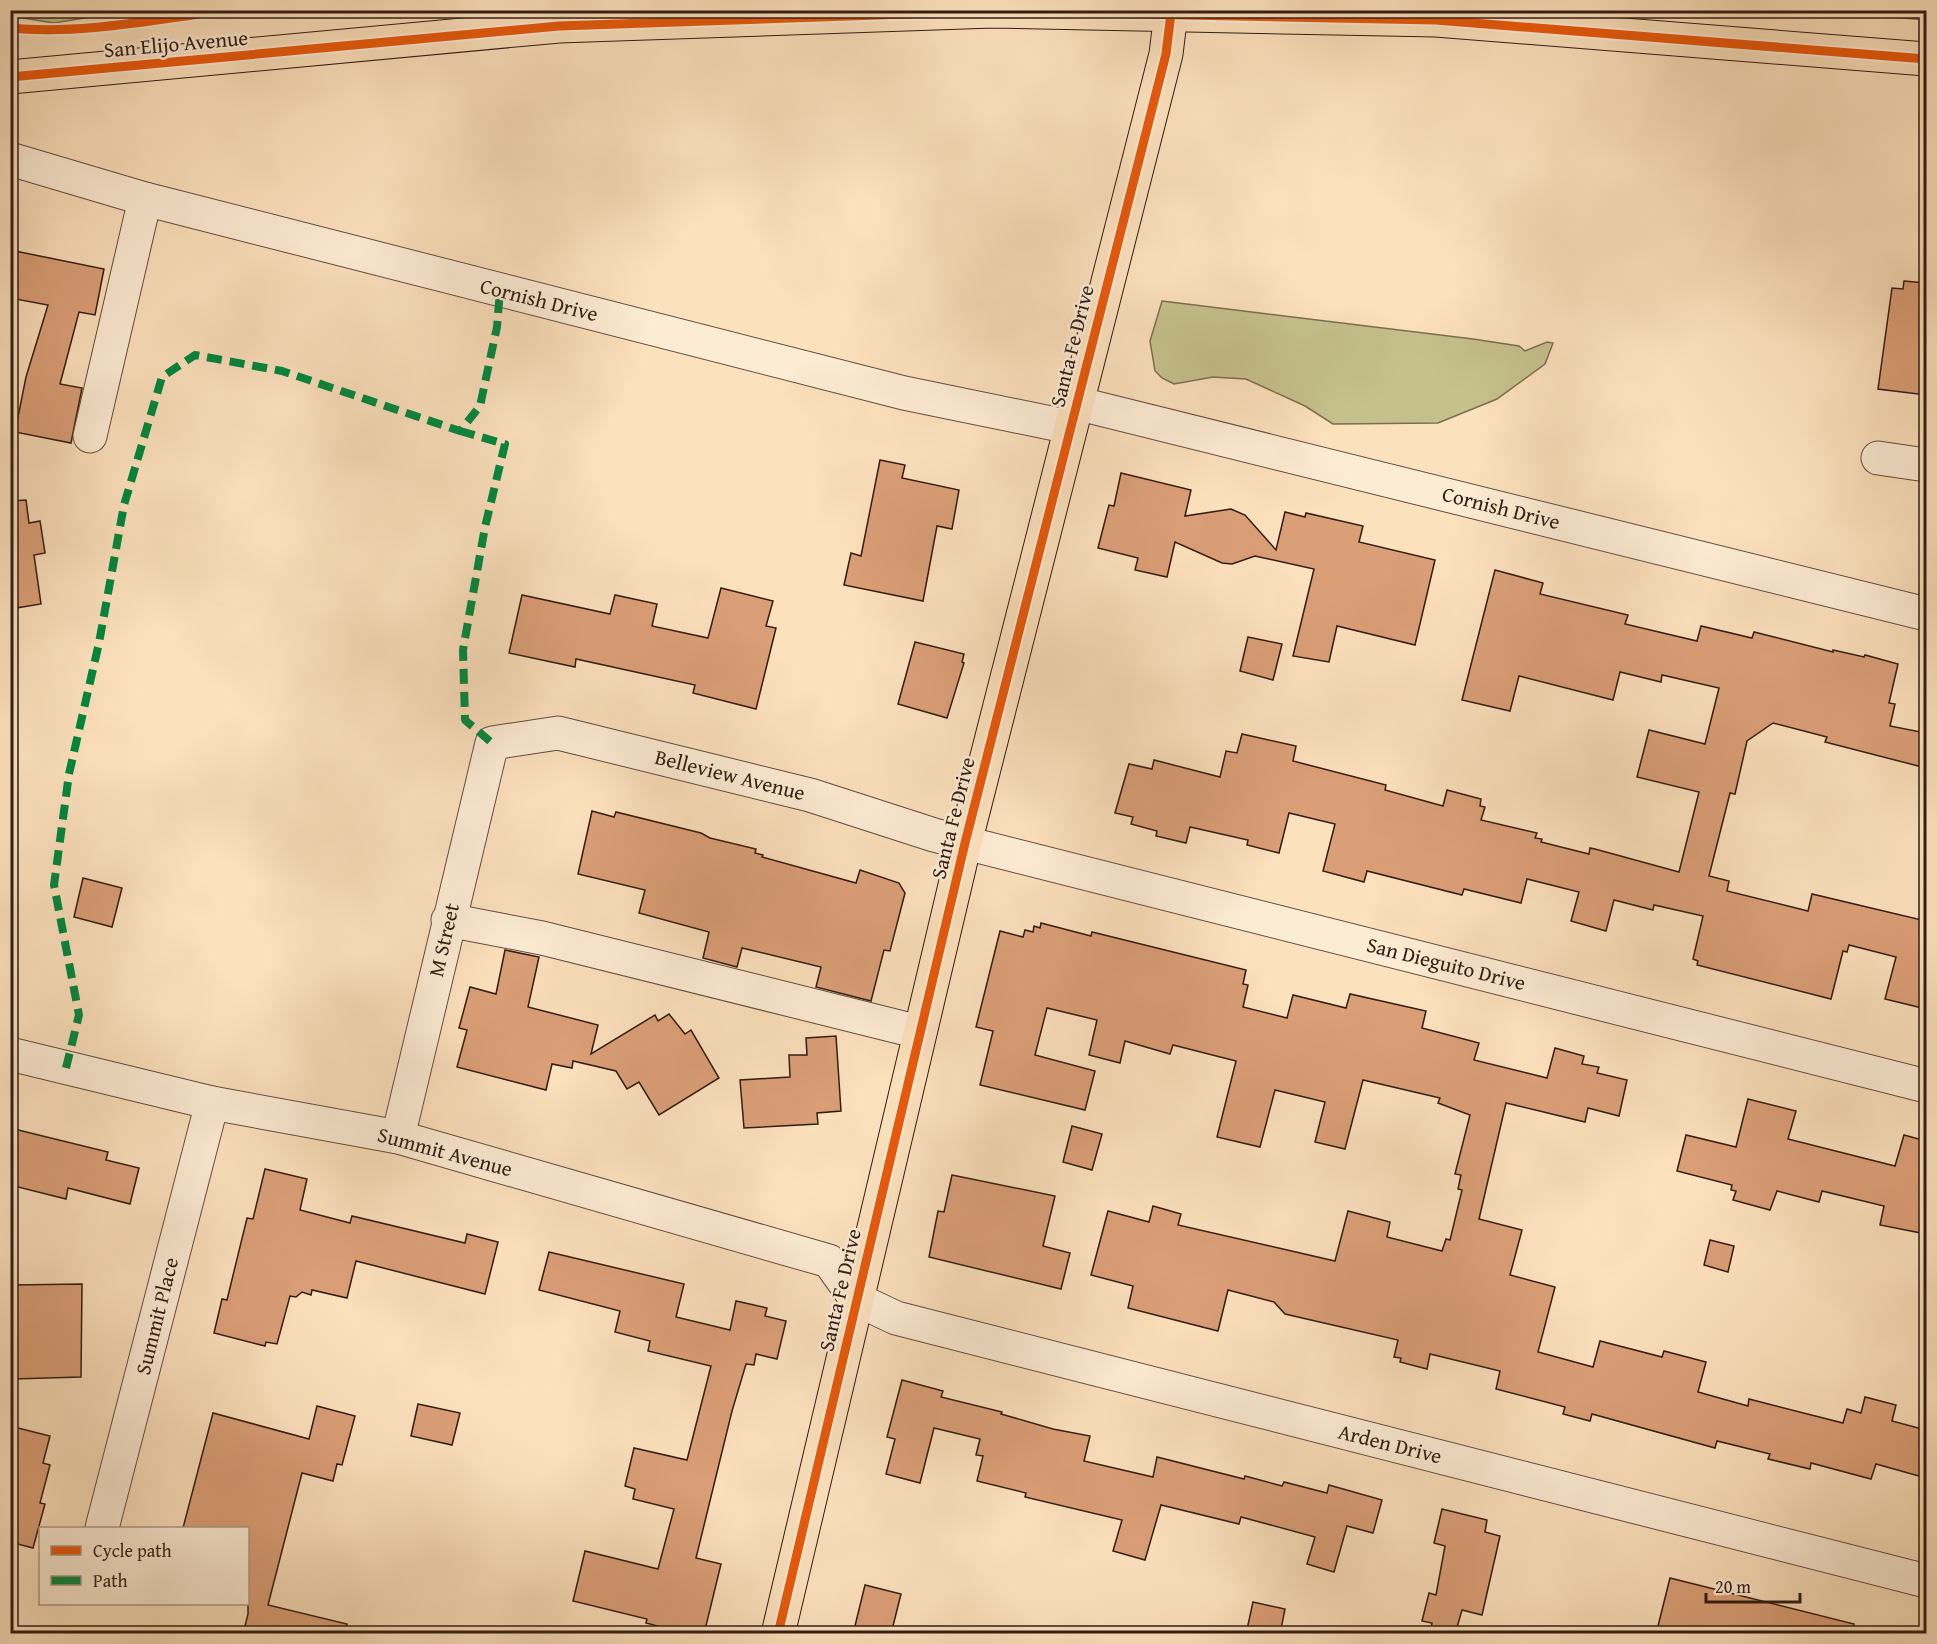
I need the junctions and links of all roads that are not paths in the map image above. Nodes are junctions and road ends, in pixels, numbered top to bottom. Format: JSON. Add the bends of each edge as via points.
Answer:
{"nodes":[{"id":1,"x":1171,"y":13,"type":"junction"},
{"id":2,"x":1926,"y":59,"type":"edge"},
{"id":3,"x":10,"y":77,"type":"edge"},
{"id":4,"x":10,"y":159,"type":"edge"},
{"id":5,"x":145,"y":199,"type":"junction"},
{"id":6,"x":1073,"y":415,"type":"junction"},
{"id":7,"x":90,"y":436,"type":"dead end"},
{"id":8,"x":1878,"y":458,"type":"dead end"},
{"id":9,"x":1926,"y":465,"type":"edge"},
{"id":10,"x":1926,"y":614,"type":"edge"},
{"id":11,"x":492,"y":743,"type":"joint"},
{"id":12,"x":965,"y":843,"type":"junction"},
{"id":13,"x":448,"y":920,"type":"junction"},
{"id":14,"x":919,"y":1032,"type":"junction"},
{"id":15,"x":10,"y":1054,"type":"edge"},
{"id":16,"x":1926,"y":1086,"type":"edge"},
{"id":17,"x":212,"y":1103,"type":"junction"},
{"id":18,"x":398,"y":1137,"type":"junction"},
{"id":19,"x":856,"y":1299,"type":"junction"},
{"id":20,"x":102,"y":1527,"type":"edge"},
{"id":21,"x":1926,"y":1581,"type":"edge"},
{"id":22,"x":777,"y":1634,"type":"edge"}],
"edges":[{"from":1,"to":2,"type":"main road","name":"San Elijo Avenue","via":[[1436,20]]},
{"from":1,"to":3,"type":"main road","name":"San Elijo Avenue","via":[[970,11],[559,26]]},
{"from":1,"to":6,"type":"main road","name":"Santa Fe Drive","via":[[1166,54]]},
{"from":4,"to":5,"type":"street","name":"Cornish Drive"},
{"from":5,"to":6,"type":"street","name":"Cornish Drive","via":[[904,393]]},
{"from":5,"to":7,"type":"street"},
{"from":6,"to":10,"type":"street","name":"Cornish Drive"},
{"from":6,"to":12,"type":"main road","name":"Santa Fe Drive"},
{"from":8,"to":9,"type":"street"},
{"from":11,"to":12,"type":"street","name":"Belleview Avenue","via":[[558,733],[810,795]]},
{"from":11,"to":13,"type":"street","name":"M Street"},
{"from":12,"to":14,"type":"main road","name":"Santa Fe Drive"},
{"from":12,"to":16,"type":"street","name":"San Dieguito Drive"},
{"from":13,"to":14,"type":"street","via":[[542,938]]},
{"from":13,"to":18,"type":"street","name":"M Street"},
{"from":14,"to":19,"type":"main road","name":"Santa Fe Drive"},
{"from":15,"to":17,"type":"street","name":"Summit Avenue"},
{"from":17,"to":18,"type":"street","name":"Summit Avenue"},
{"from":17,"to":20,"type":"street","name":"Summit Place"},
{"from":18,"to":19,"type":"street","name":"Summit Avenue","via":[[829,1261]]},
{"from":19,"to":21,"type":"street","name":"Arden Drive","via":[[896,1318]]},
{"from":19,"to":22,"type":"main road","name":"Santa Fe Drive"}]}
